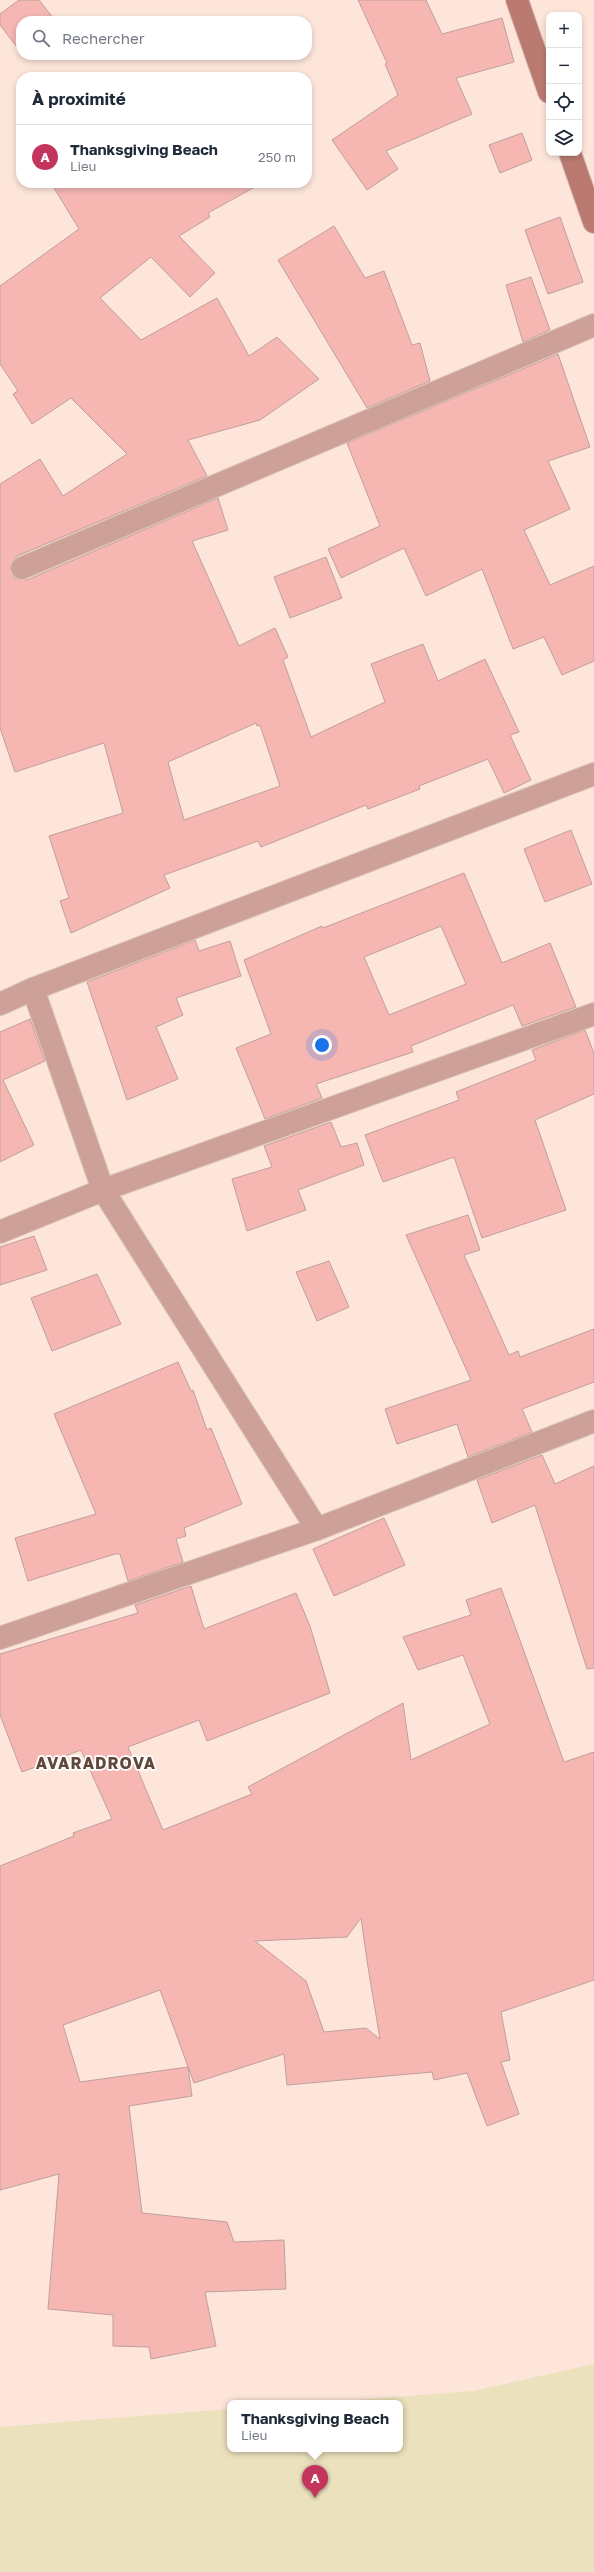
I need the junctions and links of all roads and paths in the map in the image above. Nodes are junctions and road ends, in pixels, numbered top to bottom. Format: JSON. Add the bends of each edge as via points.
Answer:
{"nodes":[{"id":1,"x":517,"y":0,"type":"edge"},
{"id":2,"x":546,"y":84,"type":"edge"},
{"id":3,"x":571,"y":156,"type":"edge"},
{"id":4,"x":594,"y":222,"type":"edge"},
{"id":5,"x":594,"y":324,"type":"edge"},
{"id":6,"x":22,"y":568,"type":"dead end"},
{"id":7,"x":594,"y":774,"type":"edge"},
{"id":8,"x":33,"y":989,"type":"junction"},
{"id":9,"x":0,"y":1004,"type":"edge"},
{"id":10,"x":594,"y":1014,"type":"edge"},
{"id":11,"x":104,"y":1190,"type":"junction"},
{"id":12,"x":0,"y":1232,"type":"edge"},
{"id":13,"x":594,"y":1421,"type":"edge"},
{"id":14,"x":317,"y":1529,"type":"junction"},
{"id":15,"x":0,"y":1638,"type":"edge"}],
"edges":[{"from":1,"to":2,"type":"street"},
{"from":3,"to":4,"type":"street"},
{"from":5,"to":6,"type":"street"},
{"from":7,"to":8,"type":"street"},
{"from":8,"to":9,"type":"street"},
{"from":8,"to":11,"type":"street"},
{"from":10,"to":11,"type":"street"},
{"from":11,"to":12,"type":"street"},
{"from":11,"to":14,"type":"street"},
{"from":13,"to":14,"type":"street"},
{"from":14,"to":15,"type":"street"}]}
